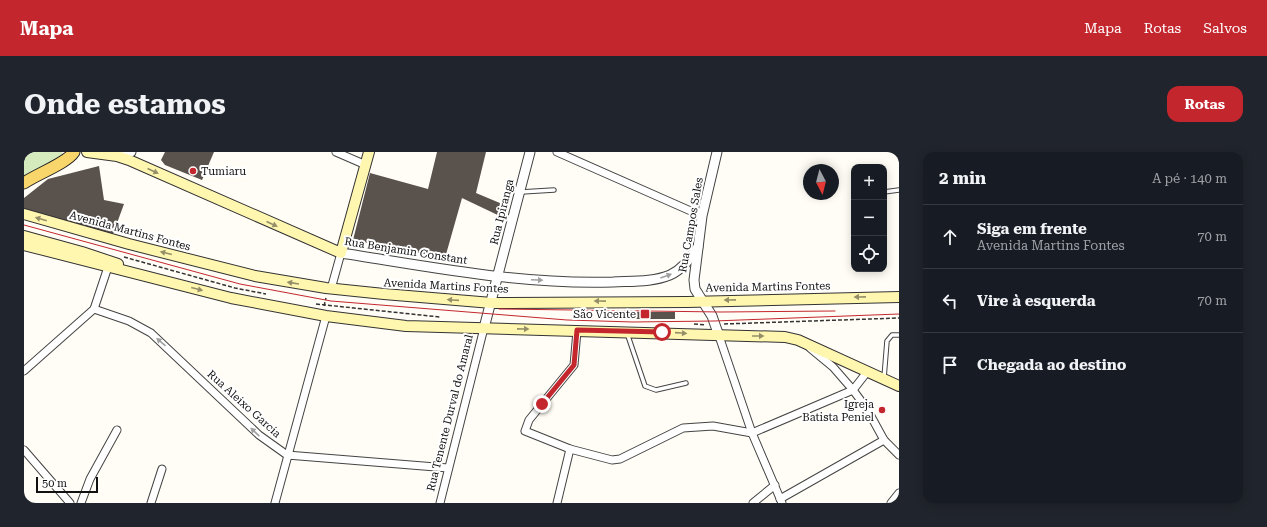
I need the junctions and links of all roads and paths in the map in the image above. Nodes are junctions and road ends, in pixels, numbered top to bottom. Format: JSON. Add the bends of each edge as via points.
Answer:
{"nodes":[{"id":1,"x":74,"y":152,"type":"edge"},
{"id":2,"x":87,"y":152,"type":"edge"},
{"id":3,"x":131,"y":152,"type":"edge"},
{"id":4,"x":336,"y":152,"type":"edge"},
{"id":5,"x":369,"y":152,"type":"edge"},
{"id":6,"x":530,"y":152,"type":"edge"},
{"id":7,"x":557,"y":152,"type":"edge"},
{"id":8,"x":717,"y":152,"type":"edge"},
{"id":9,"x":119,"y":154,"type":"edge"},
{"id":10,"x":366,"y":165,"type":"junction"},
{"id":11,"x":24,"y":183,"type":"edge"},
{"id":12,"x":554,"y":190,"type":"dead end"},
{"id":13,"x":899,"y":190,"type":"edge"},
{"id":14,"x":520,"y":192,"type":"junction"},
{"id":15,"x":887,"y":192,"type":"edge"},
{"id":16,"x":24,"y":214,"type":"edge"},
{"id":17,"x":702,"y":216,"type":"junction"},
{"id":18,"x":24,"y":236,"type":"edge"},
{"id":19,"x":24,"y":245,"type":"edge"},
{"id":20,"x":698,"y":247,"type":"junction"},
{"id":21,"x":341,"y":253,"type":"junction"},
{"id":22,"x":108,"y":267,"type":"junction"},
{"id":23,"x":145,"y":276,"type":"junction"},
{"id":24,"x":498,"y":277,"type":"junction"},
{"id":25,"x":331,"y":289,"type":"junction"},
{"id":26,"x":899,"y":297,"type":"edge"},
{"id":27,"x":703,"y":300,"type":"junction"},
{"id":28,"x":492,"y":303,"type":"junction"},
{"id":29,"x":94,"y":309,"type":"junction"},
{"id":30,"x":326,"y":316,"type":"junction"},
{"id":31,"x":484,"y":328,"type":"junction"},
{"id":32,"x":577,"y":330,"type":"junction"},
{"id":33,"x":627,"y":332,"type":"junction"},
{"id":34,"x":719,"y":336,"type":"junction"},
{"id":35,"x":899,"y":336,"type":"edge"},
{"id":36,"x":802,"y":342,"type":"junction"},
{"id":37,"x":24,"y":371,"type":"edge"},
{"id":38,"x":867,"y":372,"type":"junction"},
{"id":39,"x":884,"y":379,"type":"junction"},
{"id":40,"x":686,"y":383,"type":"dead end"},
{"id":41,"x":899,"y":386,"type":"edge"},
{"id":42,"x":853,"y":390,"type":"junction"},
{"id":43,"x":117,"y":430,"type":"dead end"},
{"id":44,"x":752,"y":433,"type":"junction"},
{"id":45,"x":884,"y":440,"type":"junction"},
{"id":46,"x":570,"y":449,"type":"junction"},
{"id":47,"x":24,"y":450,"type":"edge"},
{"id":48,"x":287,"y":455,"type":"junction"},
{"id":49,"x":899,"y":455,"type":"edge"},
{"id":50,"x":448,"y":468,"type":"junction"},
{"id":51,"x":162,"y":469,"type":"dead end"},
{"id":52,"x":775,"y":485,"type":"junction"},
{"id":53,"x":899,"y":493,"type":"edge"},
{"id":54,"x":781,"y":501,"type":"edge"},
{"id":55,"x":70,"y":503,"type":"edge"},
{"id":56,"x":80,"y":503,"type":"edge"},
{"id":57,"x":151,"y":503,"type":"edge"},
{"id":58,"x":275,"y":503,"type":"edge"},
{"id":59,"x":440,"y":503,"type":"edge"},
{"id":60,"x":557,"y":503,"type":"edge"},
{"id":61,"x":753,"y":503,"type":"edge"},
{"id":62,"x":891,"y":503,"type":"edge"}],
"edges":[{"from":1,"to":11,"type":"main road","via":[[64,162],[46,169]]},
{"from":2,"to":9,"type":"main road","name":"Rua Benjamin Constant"},
{"from":3,"to":9,"type":"street"},
{"from":4,"to":10,"type":"street"},
{"from":5,"to":10,"type":"main road"},
{"from":6,"to":14,"type":"street","name":"Rua Ipiranga"},
{"from":7,"to":17,"type":"street"},
{"from":8,"to":17,"type":"street","name":"Rua Campos Sales"},
{"from":9,"to":21,"type":"main road","name":"Rua Benjamin Constant","one_way":true},
{"from":10,"to":21,"type":"main road"},
{"from":12,"to":14,"type":"lane"},
{"from":13,"to":15,"type":"lane"},
{"from":14,"to":24,"type":"street","name":"Rua Ipiranga"},
{"from":25,"to":16,"type":"main road","name":"Avenida Martins Fontes","one_way":true,"via":[[254,276]]},
{"from":17,"to":20,"type":"street","name":"Rua Campos Sales"},
{"from":18,"to":23,"type":"main road","via":[[95,256]]},
{"from":19,"to":22,"type":"main road"},
{"from":24,"to":20,"type":"street","name":"Rua Benjamin Constant","one_way":true,"via":[[598,282],[660,278],[680,270]]},
{"from":20,"to":27,"type":"street","name":"Rua Campos Sales","via":[[694,280],[695,289]]},
{"from":21,"to":24,"type":"street","name":"Rua Benjamin Constant"},
{"from":21,"to":25,"type":"street"},
{"from":22,"to":23,"type":"main road"},
{"from":22,"to":29,"type":"street"},
{"from":23,"to":30,"type":"main road","one_way":true,"via":[[254,304]]},
{"from":24,"to":28,"type":"street"},
{"from":28,"to":25,"type":"main road","name":"Avenida Martins Fontes","one_way":true},
{"from":26,"to":27,"type":"main road","name":"Avenida Martins Fontes","one_way":true},
{"from":27,"to":28,"type":"main road","name":"Avenida Martins Fontes","one_way":true},
{"from":27,"to":34,"type":"street","name":"Rua Campos Sales"},
{"from":28,"to":31,"type":"street"},
{"from":29,"to":37,"type":"street"},
{"from":48,"to":29,"type":"street","name":"Rua Aleixo Garcia","one_way":true,"via":[[259,435],[151,333],[129,320]]},
{"from":30,"to":31,"type":"main road","via":[[406,326]]},
{"from":30,"to":48,"type":"street"},
{"from":31,"to":32,"type":"main road","one_way":true},
{"from":31,"to":50,"type":"street","name":"Rua Tenente Durval do Amaral"},
{"from":32,"to":33,"type":"main road"},
{"from":32,"to":46,"type":"street","via":[[574,365],[529,420],[525,431]]},
{"from":33,"to":34,"type":"main road","one_way":true},
{"from":33,"to":40,"type":"lane","via":[[645,386],[656,390]]},
{"from":34,"to":36,"type":"main road","one_way":true,"via":[[774,336]]},
{"from":34,"to":44,"type":"street"},
{"from":35,"to":39,"type":"lane","via":[[892,335],[887,341]]},
{"from":36,"to":38,"type":"main road"},
{"from":36,"to":42,"type":"street","via":[[833,367]]},
{"from":38,"to":39,"type":"main road"},
{"from":38,"to":42,"type":"street"},
{"from":39,"to":41,"type":"main road"},
{"from":42,"to":44,"type":"street"},
{"from":42,"to":45,"type":"street"},
{"from":43,"to":56,"type":"street"},
{"from":44,"to":46,"type":"street","via":[[713,426],[683,428],[620,459],[612,460]]},
{"from":44,"to":52,"type":"street"},
{"from":45,"to":49,"type":"street"},
{"from":45,"to":54,"type":"street"},
{"from":46,"to":60,"type":"street"},
{"from":47,"to":55,"type":"street"},
{"from":48,"to":50,"type":"street"},
{"from":48,"to":58,"type":"street"},
{"from":50,"to":59,"type":"street","name":"Rua Tenente Durval do Amaral"},
{"from":51,"to":57,"type":"street"},
{"from":52,"to":54,"type":"street"},
{"from":52,"to":61,"type":"street"},
{"from":53,"to":62,"type":"street"}]}
